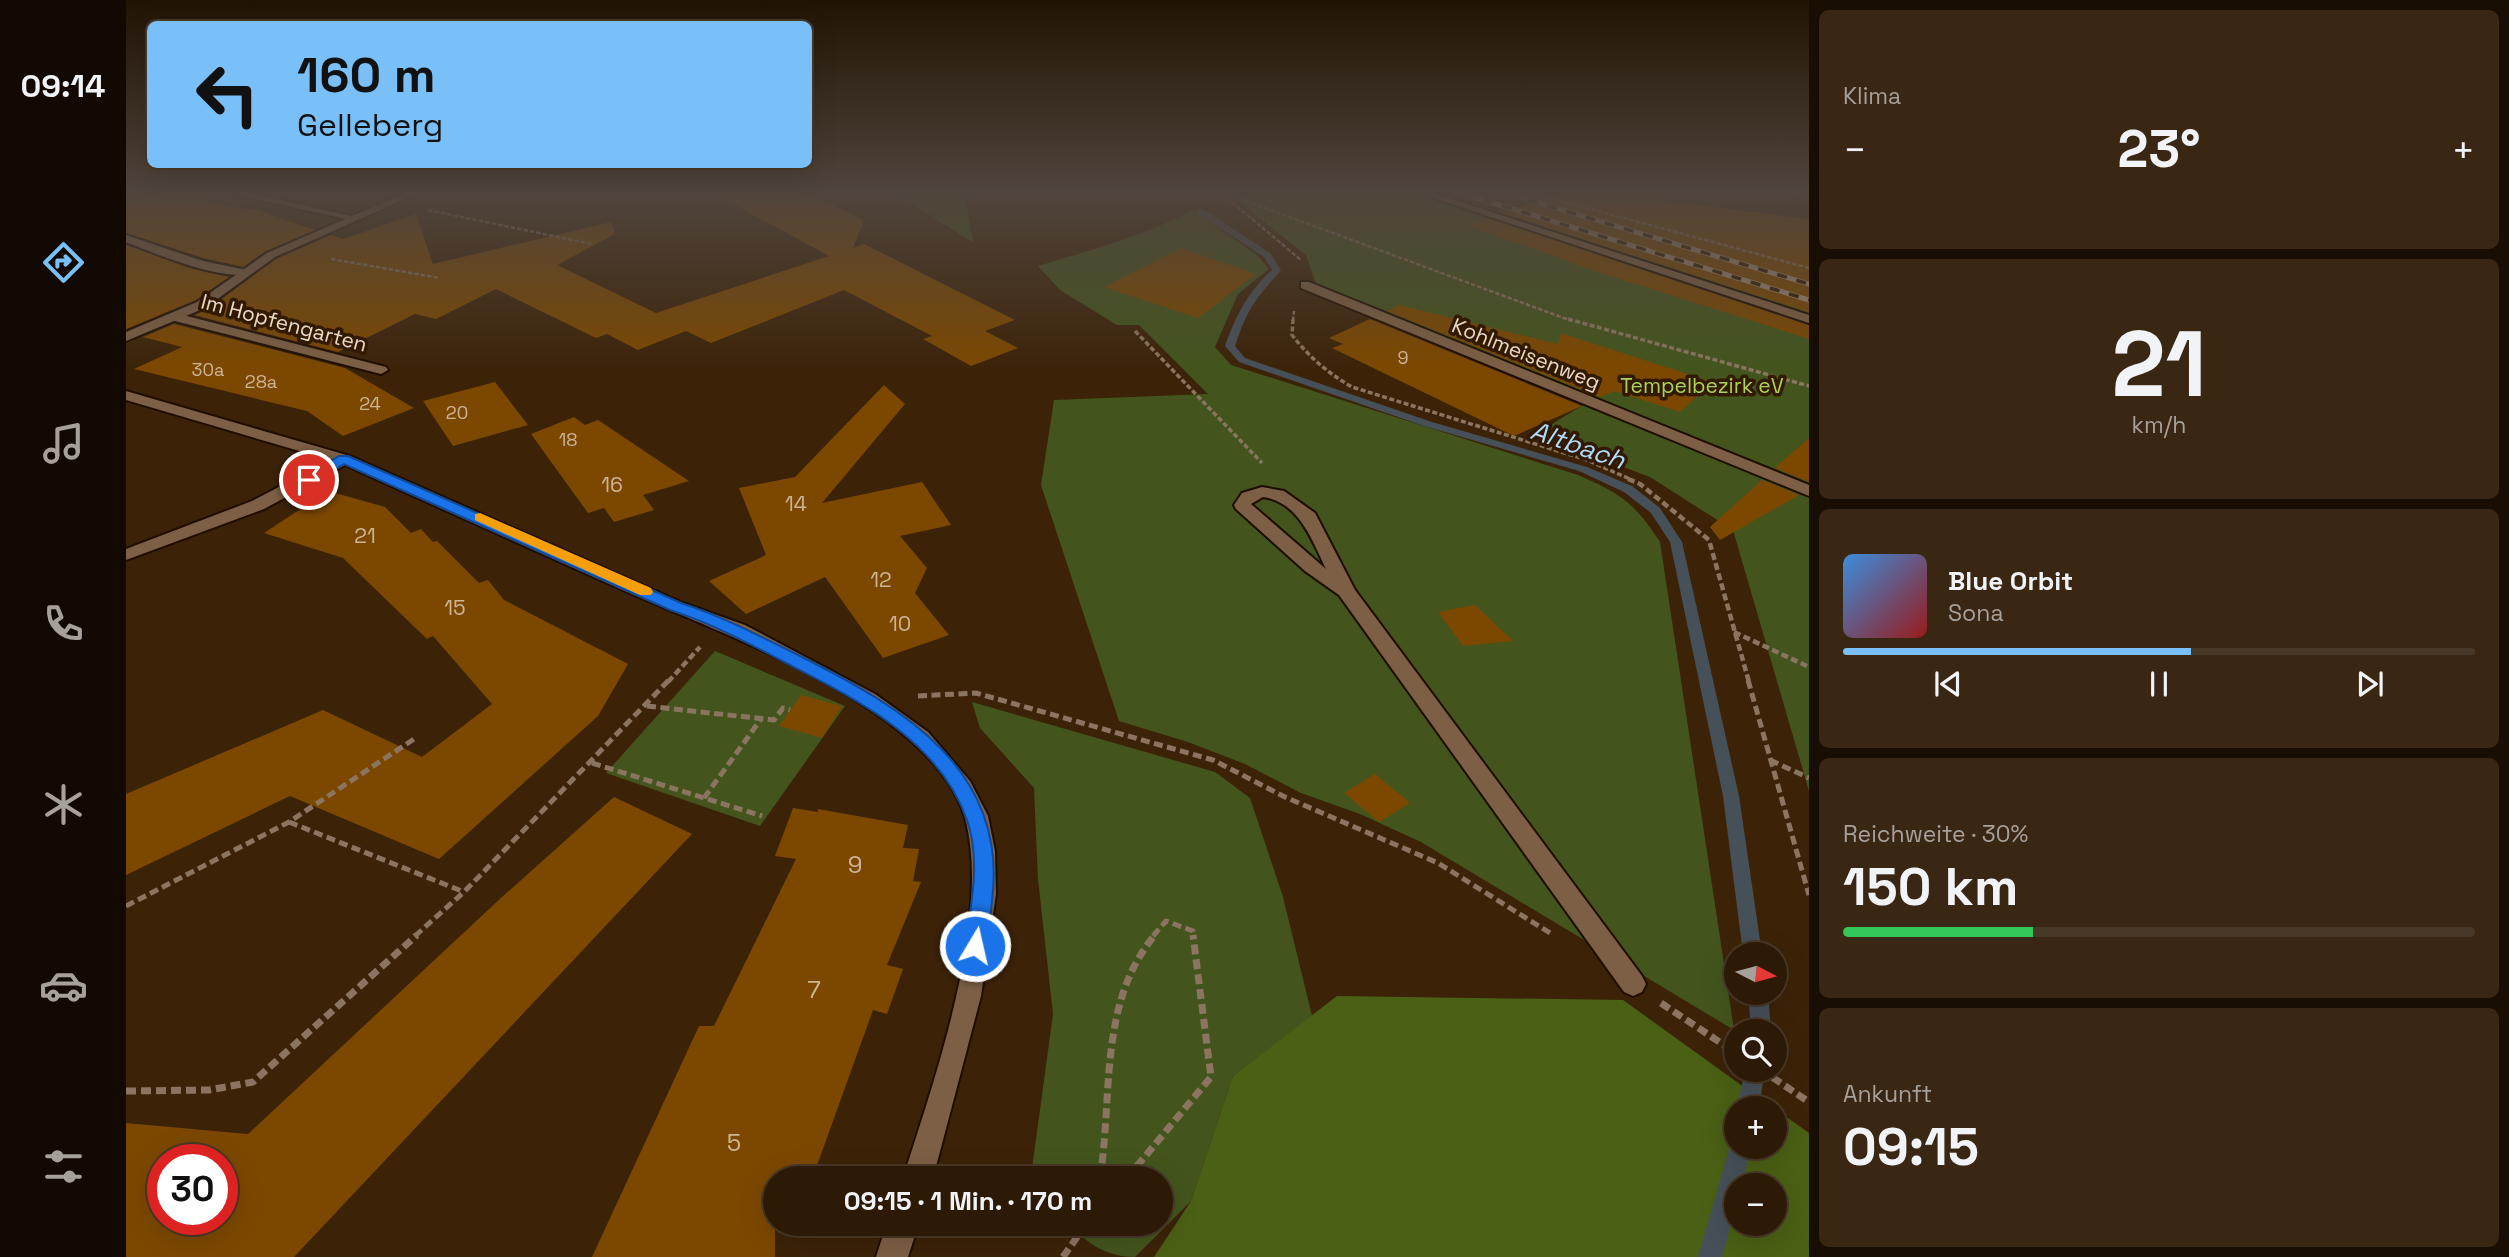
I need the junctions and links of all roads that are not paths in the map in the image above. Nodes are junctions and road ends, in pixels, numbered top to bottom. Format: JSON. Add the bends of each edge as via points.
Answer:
{"nodes":[{"id":1,"x":167,"y":253,"type":"edge"},
{"id":2,"x":276,"y":253,"type":"edge"},
{"id":3,"x":1606,"y":253,"type":"edge"},
{"id":4,"x":246,"y":271,"type":"junction"},
{"id":5,"x":1306,"y":285,"type":"road end"},
{"id":6,"x":175,"y":317,"type":"junction"},
{"id":7,"x":1809,"y":319,"type":"edge"},
{"id":8,"x":126,"y":337,"type":"edge"},
{"id":9,"x":382,"y":370,"type":"dead end"},
{"id":10,"x":126,"y":395,"type":"edge"},
{"id":11,"x":344,"y":459,"type":"junction"},
{"id":12,"x":1809,"y":491,"type":"edge"},
{"id":13,"x":126,"y":555,"type":"edge"},
{"id":14,"x":1346,"y":591,"type":"junction"},
{"id":15,"x":1633,"y":984,"type":"road end"},
{"id":16,"x":921,"y":1166,"type":"edge"},
{"id":17,"x":899,"y":1236,"type":"edge"},
{"id":18,"x":892,"y":1257,"type":"edge"}],
"edges":[{"from":1,"to":4,"type":"street","name":"Im Hopfengarten","via":[[225,271]]},
{"from":2,"to":4,"type":"street","name":"Im Hopfengarten"},
{"from":3,"to":7,"type":"street"},
{"from":4,"to":6,"type":"street","name":"Im Hopfengarten","via":[[211,300]]},
{"from":5,"to":12,"type":"lane","name":"Kohlmeisenweg"},
{"from":6,"to":8,"type":"street","name":"Im Hopfengarten"},
{"from":6,"to":9,"type":"street","name":"Im Hopfengarten"},
{"from":10,"to":11,"type":"street"},
{"from":11,"to":13,"type":"street","via":[[258,505]]},
{"from":11,"to":16,"type":"street","via":[[676,607],[714,619],[794,659],[866,697],[944,762],[976,817],[984,884],[959,1035]]},
{"from":14,"to":14,"type":"street","via":[[1309,517],[1278,494],[1248,496],[1242,505],[1311,567]]},
{"from":14,"to":15,"type":"street"},
{"from":17,"to":18,"type":"street"}]}
